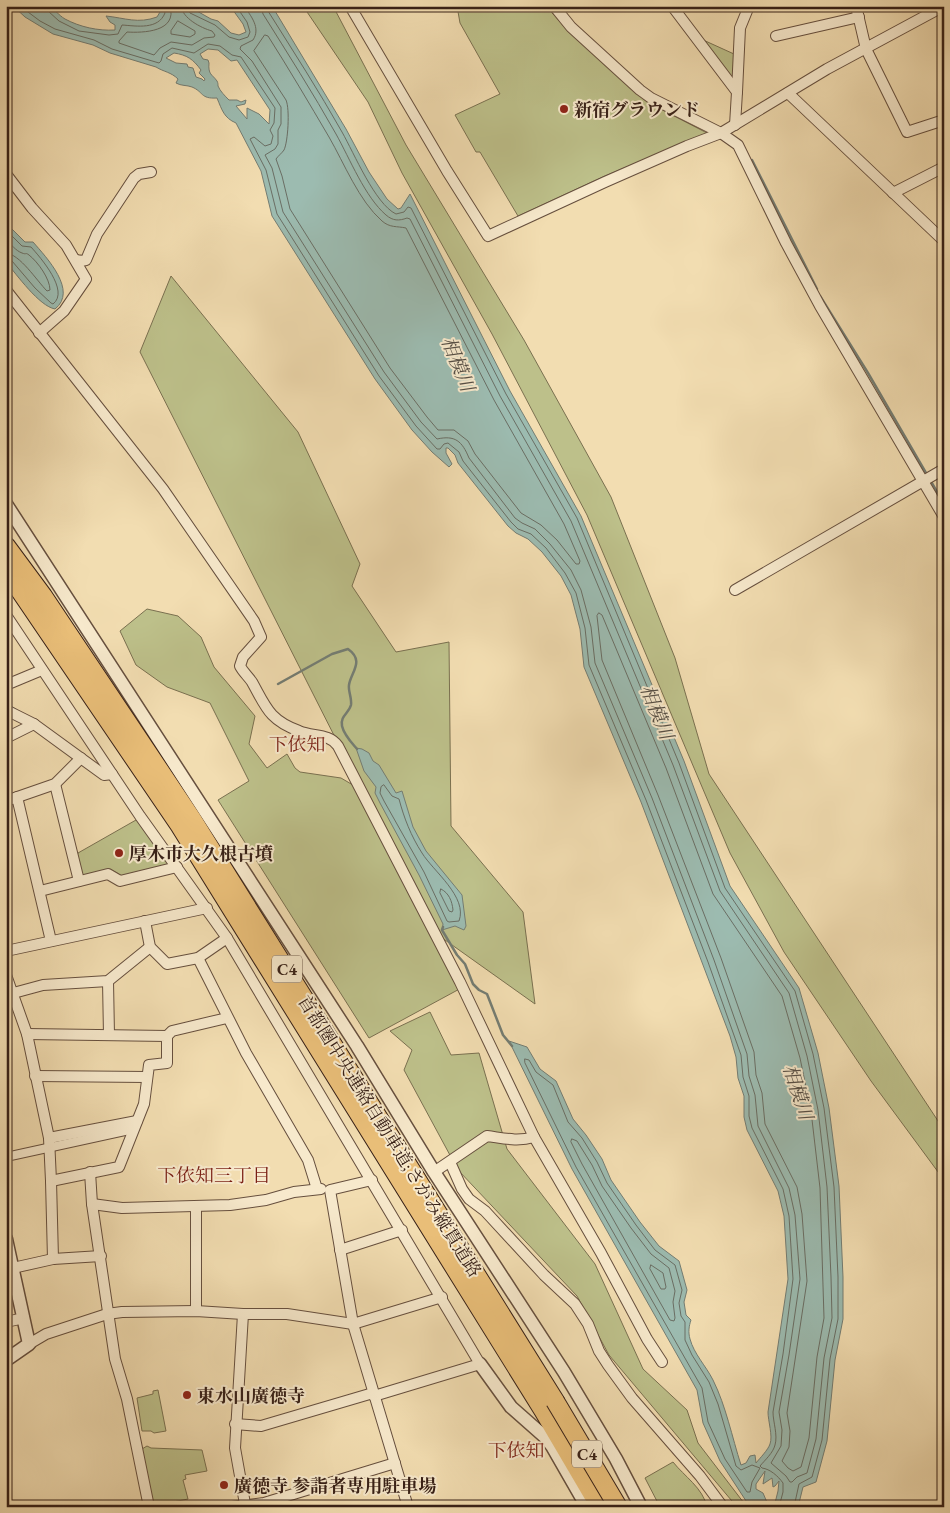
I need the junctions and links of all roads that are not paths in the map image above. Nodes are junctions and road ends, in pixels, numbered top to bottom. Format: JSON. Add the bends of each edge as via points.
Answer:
{"nodes":[{"id":1,"x":350,"y":6,"type":"edge"},
{"id":2,"x":554,"y":6,"type":"edge"},
{"id":3,"x":672,"y":6,"type":"edge"},
{"id":4,"x":749,"y":6,"type":"edge"},
{"id":5,"x":856,"y":6,"type":"edge"},
{"id":6,"x":944,"y":6,"type":"edge"},
{"id":7,"x":859,"y":17,"type":"junction"},
{"id":8,"x":776,"y":36,"type":"dead end"},
{"id":9,"x":866,"y":48,"type":"junction"},
{"id":10,"x":737,"y":92,"type":"junction"},
{"id":11,"x":788,"y":93,"type":"junction"},
{"id":12,"x":944,"y":120,"type":"edge"},
{"id":13,"x":736,"y":125,"type":"junction"},
{"id":14,"x":721,"y":133,"type":"junction"},
{"id":15,"x":944,"y":168,"type":"edge"},
{"id":16,"x":151,"y":172,"type":"dead end"},
{"id":17,"x":6,"y":174,"type":"edge"},
{"id":18,"x":893,"y":193,"type":"junction"},
{"id":19,"x":944,"y":241,"type":"edge"},
{"id":20,"x":76,"y":260,"type":"junction"},
{"id":21,"x":6,"y":290,"type":"edge"},
{"id":22,"x":39,"y":333,"type":"junction"},
{"id":23,"x":944,"y":469,"type":"edge"},
{"id":24,"x":923,"y":481,"type":"junction"},
{"id":25,"x":6,"y":504,"type":"edge"},
{"id":26,"x":944,"y":517,"type":"edge"},
{"id":27,"x":6,"y":538,"type":"edge"},
{"id":28,"x":6,"y":546,"type":"edge"},
{"id":29,"x":6,"y":570,"type":"edge"},
{"id":30,"x":735,"y":590,"type":"dead end"},
{"id":31,"x":42,"y":596,"type":"junction"},
{"id":32,"x":6,"y":615,"type":"edge"},
{"id":33,"x":42,"y":670,"type":"junction"},
{"id":34,"x":6,"y":685,"type":"edge"},
{"id":35,"x":6,"y":710,"type":"edge"},
{"id":36,"x":34,"y":724,"type":"junction"},
{"id":37,"x":6,"y":738,"type":"edge"},
{"id":38,"x":81,"y":758,"type":"junction"},
{"id":39,"x":112,"y":774,"type":"junction"},
{"id":40,"x":56,"y":784,"type":"junction"},
{"id":41,"x":17,"y":797,"type":"junction"},
{"id":42,"x":6,"y":801,"type":"edge"},
{"id":43,"x":177,"y":867,"type":"junction"},
{"id":44,"x":79,"y":881,"type":"junction"},
{"id":45,"x":40,"y":891,"type":"junction"},
{"id":46,"x":207,"y":908,"type":"junction"},
{"id":47,"x":145,"y":921,"type":"junction"},
{"id":48,"x":227,"y":938,"type":"junction"},
{"id":49,"x":51,"y":941,"type":"junction"},
{"id":50,"x":150,"y":947,"type":"junction"},
{"id":51,"x":6,"y":951,"type":"edge"},
{"id":52,"x":198,"y":958,"type":"junction"},
{"id":53,"x":6,"y":975,"type":"edge"},
{"id":54,"x":108,"y":981,"type":"junction"},
{"id":55,"x":9,"y":994,"type":"edge"},
{"id":56,"x":227,"y":1018,"type":"junction"},
{"id":57,"x":27,"y":1034,"type":"junction"},
{"id":58,"x":109,"y":1035,"type":"junction"},
{"id":59,"x":167,"y":1036,"type":"junction"},
{"id":60,"x":35,"y":1076,"type":"junction"},
{"id":61,"x":147,"y":1077,"type":"junction"},
{"id":62,"x":136,"y":1125,"type":"junction"},
{"id":63,"x":534,"y":1137,"type":"junction"},
{"id":64,"x":49,"y":1143,"type":"junction"},
{"id":65,"x":6,"y":1157,"type":"edge"},
{"id":66,"x":450,"y":1162,"type":"junction"},
{"id":67,"x":90,"y":1172,"type":"junction"},
{"id":68,"x":434,"y":1172,"type":"junction"},
{"id":69,"x":372,"y":1180,"type":"junction"},
{"id":70,"x":51,"y":1181,"type":"junction"},
{"id":71,"x":317,"y":1189,"type":"junction"},
{"id":72,"x":330,"y":1190,"type":"junction"},
{"id":73,"x":92,"y":1204,"type":"junction"},
{"id":74,"x":196,"y":1207,"type":"junction"},
{"id":75,"x":402,"y":1230,"type":"junction"},
{"id":76,"x":6,"y":1238,"type":"edge"},
{"id":77,"x":340,"y":1250,"type":"junction"},
{"id":78,"x":101,"y":1256,"type":"junction"},
{"id":79,"x":53,"y":1259,"type":"junction"},
{"id":80,"x":13,"y":1268,"type":"junction"},
{"id":81,"x":442,"y":1297,"type":"junction"},
{"id":82,"x":196,"y":1311,"type":"junction"},
{"id":83,"x":107,"y":1314,"type":"junction"},
{"id":84,"x":243,"y":1314,"type":"junction"},
{"id":85,"x":24,"y":1318,"type":"junction"},
{"id":86,"x":6,"y":1322,"type":"edge"},
{"id":87,"x":353,"y":1324,"type":"junction"},
{"id":88,"x":29,"y":1344,"type":"junction"},
{"id":89,"x":6,"y":1360,"type":"edge"},
{"id":90,"x":662,"y":1362,"type":"dead end"},
{"id":91,"x":480,"y":1364,"type":"junction"},
{"id":92,"x":374,"y":1395,"type":"junction"},
{"id":93,"x":549,"y":1405,"type":"junction"},
{"id":94,"x":235,"y":1424,"type":"junction"},
{"id":95,"x":395,"y":1463,"type":"junction"},
{"id":96,"x":633,"y":1491,"type":"junction"},
{"id":97,"x":244,"y":1504,"type":"junction"},
{"id":98,"x":264,"y":1505,"type":"edge"},
{"id":99,"x":149,"y":1507,"type":"edge"},
{"id":100,"x":232,"y":1507,"type":"edge"},
{"id":101,"x":408,"y":1507,"type":"edge"},
{"id":102,"x":587,"y":1507,"type":"edge"},
{"id":103,"x":602,"y":1507,"type":"edge"},
{"id":104,"x":618,"y":1507,"type":"edge"},
{"id":105,"x":640,"y":1507,"type":"edge"},
{"id":106,"x":723,"y":1507,"type":"edge"}],
"edges":[{"from":1,"to":14,"type":"street","via":[[488,236]]},
{"from":2,"to":14,"type":"street","via":[[570,27],[640,90]]},
{"from":3,"to":10,"type":"street"},
{"from":4,"to":10,"type":"street","via":[[740,28]]},
{"from":5,"to":7,"type":"street"},
{"from":6,"to":9,"type":"street"},
{"from":7,"to":8,"type":"street"},
{"from":7,"to":9,"type":"street"},
{"from":9,"to":11,"type":"street"},
{"from":9,"to":12,"type":"street","via":[[907,132]]},
{"from":10,"to":13,"type":"street"},
{"from":11,"to":13,"type":"street"},
{"from":11,"to":18,"type":"street"},
{"from":13,"to":14,"type":"street"},
{"from":14,"to":24,"type":"street","via":[[738,146],[820,306]]},
{"from":15,"to":18,"type":"street"},
{"from":16,"to":20,"type":"street","via":[[134,178],[97,234],[86,260]]},
{"from":17,"to":20,"type":"street"},
{"from":18,"to":19,"type":"street"},
{"from":20,"to":22,"type":"street","via":[[86,279],[64,311]]},
{"from":21,"to":22,"type":"street"},
{"from":22,"to":63,"type":"street","via":[[163,489],[254,621],[261,637],[243,657],[240,666],[268,712],[297,731],[327,737],[338,746],[460,982]]},
{"from":23,"to":24,"type":"street"},
{"from":24,"to":26,"type":"street"},
{"from":24,"to":30,"type":"street"},
{"from":25,"to":68,"type":"street","via":[[357,1046]]},
{"from":27,"to":31,"type":"highway"},
{"from":28,"to":31,"type":"highway","name":"首都圏中央連絡自動車道;さがみ縦貫道路","number":"C4"},
{"from":29,"to":93,"type":"highway","name":"首都圏中央連絡自動車道;さがみ縦貫道路","number":"C4","via":[[180,826]]},
{"from":31,"to":93,"type":"highway","name":"首都圏中央連絡自動車道;さがみ縦貫道路","number":"C4","via":[[197,826]]},
{"from":32,"to":33,"type":"street"},
{"from":33,"to":34,"type":"street"},
{"from":33,"to":39,"type":"street"},
{"from":35,"to":36,"type":"street"},
{"from":36,"to":37,"type":"street"},
{"from":36,"to":38,"type":"street"},
{"from":38,"to":39,"type":"street","via":[[104,775]]},
{"from":38,"to":40,"type":"street"},
{"from":39,"to":43,"type":"street"},
{"from":40,"to":41,"type":"street"},
{"from":40,"to":44,"type":"street"},
{"from":41,"to":42,"type":"street"},
{"from":41,"to":45,"type":"street"},
{"from":43,"to":44,"type":"street","via":[[120,881],[108,874]]},
{"from":43,"to":46,"type":"street"},
{"from":44,"to":45,"type":"street"},
{"from":45,"to":49,"type":"street"},
{"from":46,"to":47,"type":"street"},
{"from":46,"to":48,"type":"street"},
{"from":47,"to":49,"type":"street"},
{"from":47,"to":50,"type":"street"},
{"from":48,"to":52,"type":"street"},
{"from":48,"to":69,"type":"street"},
{"from":49,"to":51,"type":"street"},
{"from":50,"to":52,"type":"street","via":[[167,964]]},
{"from":50,"to":54,"type":"street"},
{"from":52,"to":56,"type":"street"},
{"from":53,"to":55,"type":"street"},
{"from":54,"to":55,"type":"street","via":[[43,985]]},
{"from":54,"to":58,"type":"street"},
{"from":55,"to":57,"type":"street"},
{"from":56,"to":59,"type":"street","via":[[172,1031]]},
{"from":56,"to":71,"type":"street","via":[[308,1160]]},
{"from":57,"to":58,"type":"street"},
{"from":57,"to":60,"type":"street"},
{"from":58,"to":59,"type":"street"},
{"from":59,"to":61,"type":"street","via":[[167,1063],[149,1065]]},
{"from":60,"to":61,"type":"street"},
{"from":60,"to":64,"type":"street"},
{"from":61,"to":62,"type":"street","via":[[144,1104]]},
{"from":62,"to":64,"type":"street"},
{"from":62,"to":67,"type":"street","via":[[119,1166]]},
{"from":63,"to":66,"type":"street","via":[[511,1140],[487,1136]]},
{"from":63,"to":90,"type":"street"},
{"from":64,"to":65,"type":"street"},
{"from":64,"to":70,"type":"street"},
{"from":66,"to":68,"type":"street"},
{"from":66,"to":106,"type":"street","via":[[469,1199],[485,1211],[575,1304],[608,1365],[632,1398]]},
{"from":67,"to":70,"type":"street"},
{"from":67,"to":73,"type":"street"},
{"from":68,"to":96,"type":"street","via":[[564,1372]]},
{"from":69,"to":72,"type":"street"},
{"from":69,"to":75,"type":"street"},
{"from":70,"to":79,"type":"street"},
{"from":71,"to":72,"type":"street"},
{"from":71,"to":74,"type":"street","via":[[266,1200]]},
{"from":72,"to":77,"type":"street"},
{"from":73,"to":74,"type":"street","via":[[122,1208]]},
{"from":73,"to":78,"type":"street"},
{"from":74,"to":82,"type":"street"},
{"from":75,"to":77,"type":"street"},
{"from":75,"to":81,"type":"street"},
{"from":76,"to":80,"type":"street"},
{"from":77,"to":87,"type":"street"},
{"from":78,"to":79,"type":"street"},
{"from":78,"to":83,"type":"street"},
{"from":79,"to":80,"type":"street"},
{"from":80,"to":85,"type":"street"},
{"from":81,"to":87,"type":"street"},
{"from":81,"to":91,"type":"street"},
{"from":82,"to":83,"type":"street"},
{"from":82,"to":84,"type":"street"},
{"from":83,"to":88,"type":"street","via":[[46,1334]]},
{"from":83,"to":99,"type":"street"},
{"from":84,"to":87,"type":"street","via":[[287,1314]]},
{"from":84,"to":94,"type":"street"},
{"from":85,"to":86,"type":"street"},
{"from":85,"to":88,"type":"street"},
{"from":87,"to":92,"type":"street"},
{"from":88,"to":89,"type":"street"},
{"from":91,"to":92,"type":"street"},
{"from":91,"to":102,"type":"street","via":[[511,1407],[552,1446]]},
{"from":92,"to":94,"type":"street","via":[[262,1426]]},
{"from":92,"to":95,"type":"street"},
{"from":93,"to":103,"type":"highway","name":"首都圏中央連絡自動車道;さがみ縦貫道路","number":"C4"},
{"from":93,"to":104,"type":"highway","name":"首都圏中央連絡自動車道;さがみ縦貫道路","number":"C4","bridge":true},
{"from":94,"to":97,"type":"street","via":[[234,1448]]},
{"from":95,"to":98,"type":"street"},
{"from":95,"to":101,"type":"street"},
{"from":96,"to":103,"type":"street"},
{"from":96,"to":105,"type":"street"},
{"from":97,"to":98,"type":"street"},
{"from":97,"to":100,"type":"street"}]}
